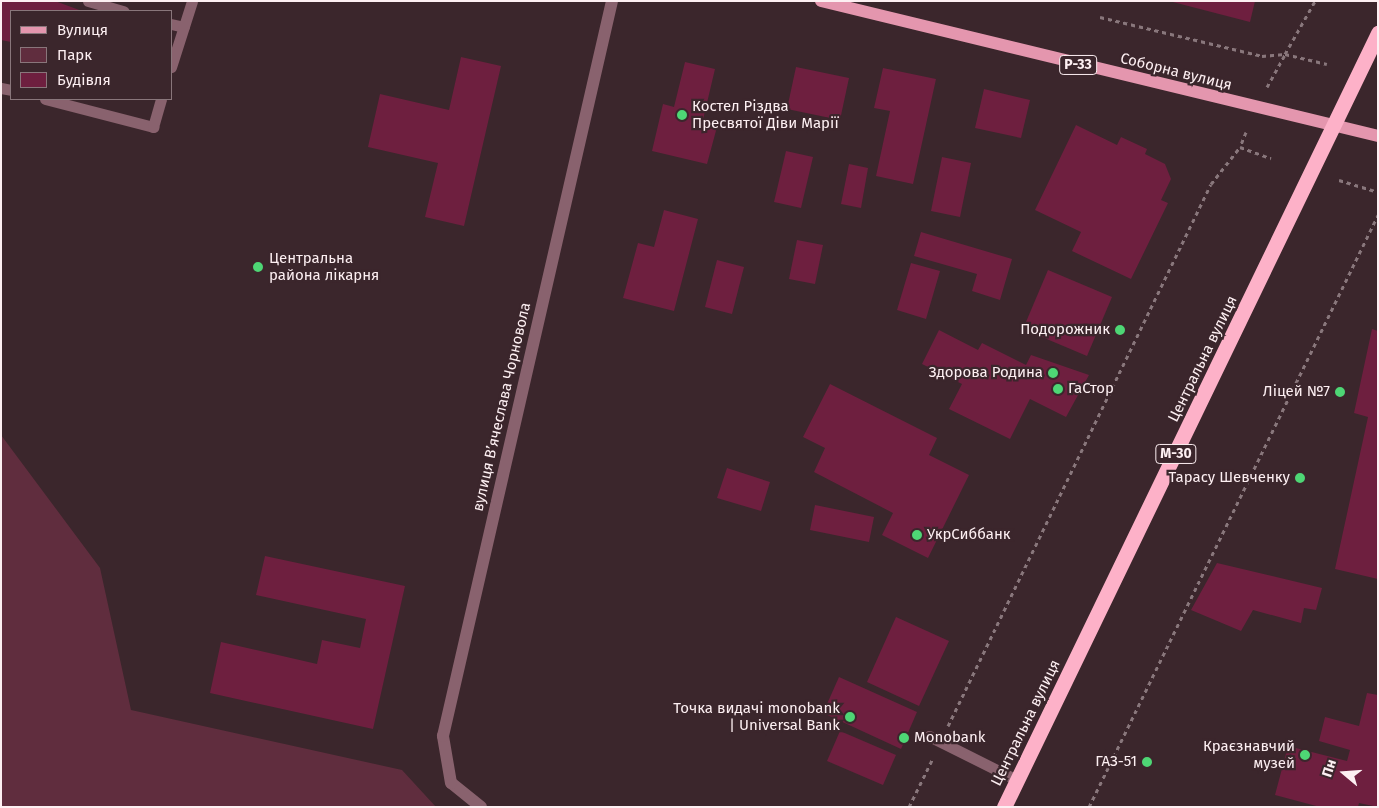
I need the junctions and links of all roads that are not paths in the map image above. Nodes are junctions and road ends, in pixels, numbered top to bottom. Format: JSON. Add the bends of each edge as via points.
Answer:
{"nodes":[{"id":1,"x":88,"y":1,"type":"edge"},
{"id":2,"x":192,"y":1,"type":"edge"},
{"id":3,"x":612,"y":1,"type":"edge"},
{"id":4,"x":822,"y":1,"type":"edge"},
{"id":5,"x":120,"y":10,"type":"edge"},
{"id":6,"x":172,"y":24,"type":"edge"},
{"id":7,"x":184,"y":28,"type":"junction"},
{"id":8,"x":1378,"y":33,"type":"edge"},
{"id":9,"x":172,"y":64,"type":"edge"},
{"id":10,"x":49,"y":100,"type":"edge"},
{"id":11,"x":161,"y":100,"type":"edge"},
{"id":12,"x":1334,"y":127,"type":"junction"},
{"id":13,"x":1378,"y":136,"type":"edge"},
{"id":14,"x":929,"y":736,"type":"dead end"},
{"id":15,"x":1017,"y":780,"type":"junction"},
{"id":16,"x":481,"y":807,"type":"edge"},
{"id":17,"x":1004,"y":807,"type":"edge"}],
"edges":[{"from":1,"to":5,"type":"lane"},
{"from":2,"to":7,"type":"lane"},
{"from":3,"to":16,"type":"street","name":"вулиця Вʼячеслава Чорновола","via":[[443,736],[451,783]]},
{"from":4,"to":12,"type":"main road","name":"Соборна вулиця","number":"Р-33"},
{"from":6,"to":7,"type":"lane"},
{"from":7,"to":9,"type":"lane"},
{"from":8,"to":12,"type":"highway","name":"Центральна вулиця","number":"М-30"},
{"from":10,"to":11,"type":"lane","via":[[152,127]]},
{"from":12,"to":13,"type":"main road","name":"Соборна вулиця","number":"Р-33"},
{"from":12,"to":15,"type":"highway","name":"Центральна вулиця","number":"М-30"},
{"from":14,"to":15,"type":"lane"},
{"from":15,"to":17,"type":"highway","name":"Центральна вулиця","number":"М-30"}]}
